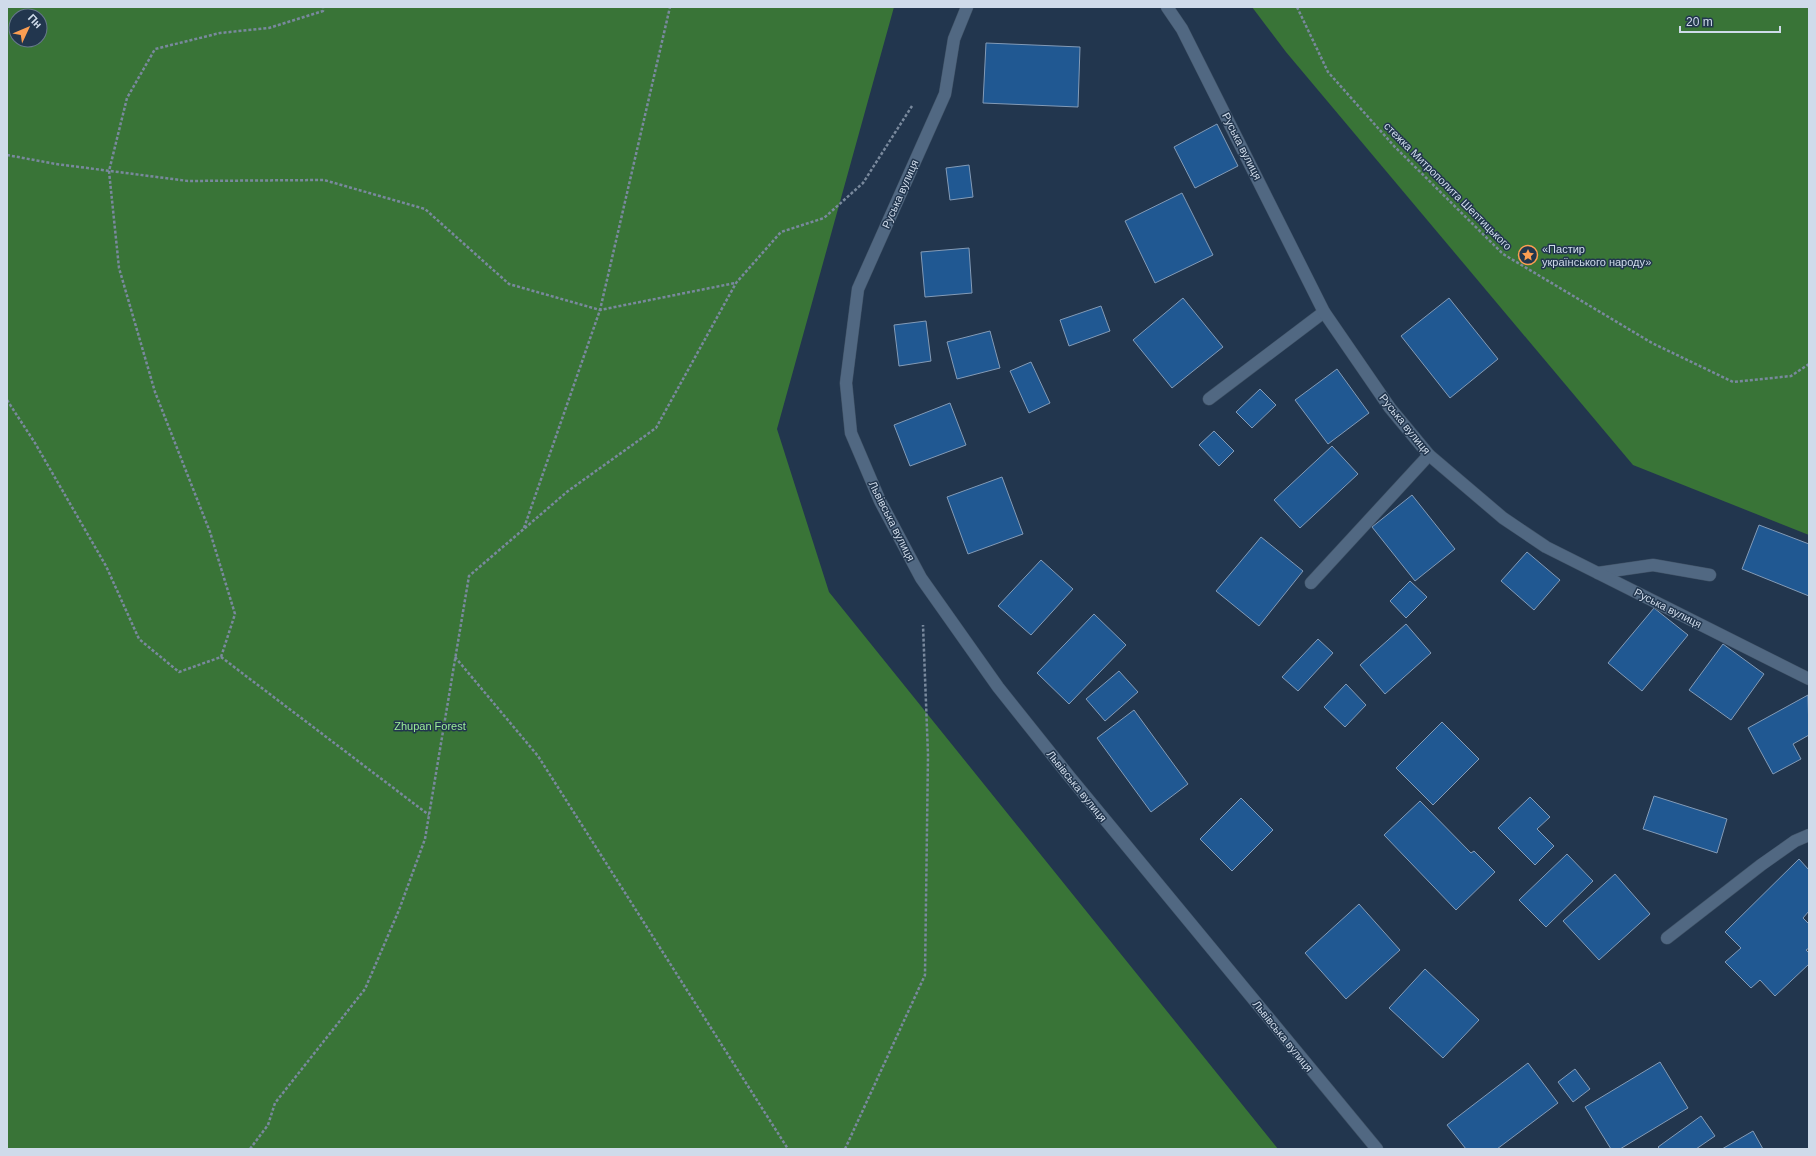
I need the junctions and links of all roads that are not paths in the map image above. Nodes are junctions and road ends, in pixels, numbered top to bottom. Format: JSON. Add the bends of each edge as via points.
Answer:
{"nodes":[{"id":1,"x":967,"y":7,"type":"edge"},
{"id":2,"x":1167,"y":7,"type":"edge"},
{"id":3,"x":1324,"y":312,"type":"junction"},
{"id":4,"x":846,"y":383,"type":"joint"},
{"id":5,"x":1209,"y":399,"type":"dead end"},
{"id":6,"x":1429,"y":455,"type":"junction"},
{"id":7,"x":1598,"y":573,"type":"junction"},
{"id":8,"x":1710,"y":575,"type":"dead end"},
{"id":9,"x":1311,"y":583,"type":"dead end"},
{"id":10,"x":1809,"y":679,"type":"edge"},
{"id":11,"x":1809,"y":835,"type":"edge"},
{"id":12,"x":1667,"y":938,"type":"dead end"},
{"id":13,"x":1377,"y":1149,"type":"edge"}],
"edges":[{"from":1,"to":4,"type":"street","name":"Руська вулиця","via":[[954,39],[944,94],[858,289]]},
{"from":2,"to":3,"type":"street","name":"Руська вулиця","via":[[1186,36]]},
{"from":3,"to":5,"type":"street"},
{"from":3,"to":6,"type":"street","name":"Руська вулиця","via":[[1390,408]]},
{"from":4,"to":13,"type":"street","name":"Львівська вулиця","via":[[851,433],[880,501],[926,584],[998,687]]},
{"from":6,"to":7,"type":"street","name":"Руська вулиця","via":[[1503,518],[1546,547]]},
{"from":6,"to":9,"type":"street"},
{"from":7,"to":8,"type":"street","via":[[1653,565]]},
{"from":7,"to":10,"type":"street","name":"Руська вулиця"},
{"from":11,"to":12,"type":"street","via":[[1795,841],[1761,865]]}]}
